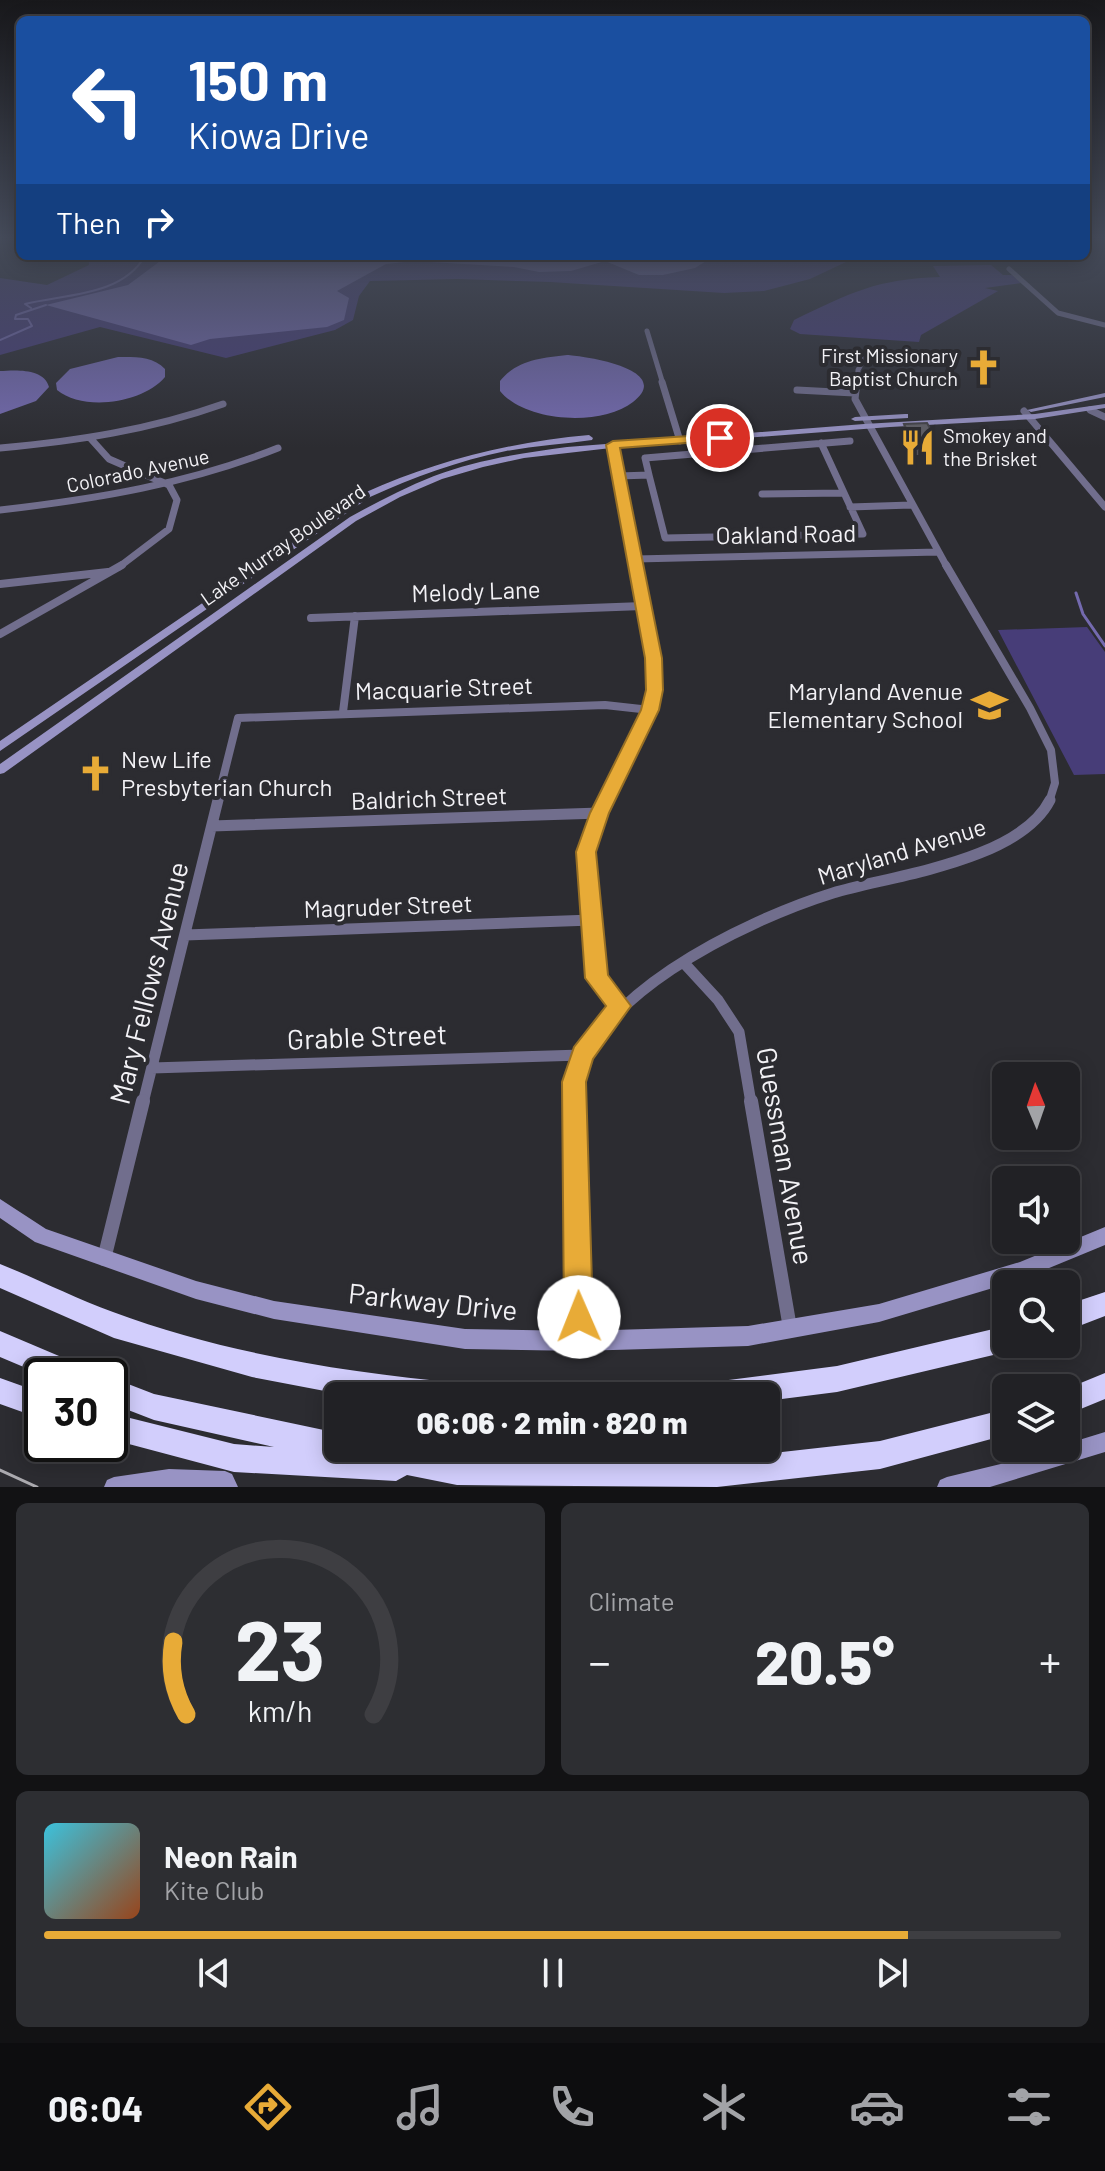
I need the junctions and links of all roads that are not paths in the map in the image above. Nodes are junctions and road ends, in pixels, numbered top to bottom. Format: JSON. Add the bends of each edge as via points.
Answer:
{"nodes":[{"id":1,"x":1053,"y":308,"type":"edge"},
{"id":2,"x":1105,"y":325,"type":"edge"},
{"id":3,"x":647,"y":331,"type":"dead end"},
{"id":4,"x":869,"y":350,"type":"dead end"},
{"id":5,"x":797,"y":390,"type":"dead end"},
{"id":6,"x":854,"y":393,"type":"junction"},
{"id":7,"x":1104,"y":395,"type":"edge"},
{"id":8,"x":223,"y":404,"type":"dead end"},
{"id":9,"x":1105,"y":406,"type":"edge"},
{"id":10,"x":1090,"y":410,"type":"junction"},
{"id":11,"x":1027,"y":414,"type":"junction"},
{"id":12,"x":1105,"y":417,"type":"edge"},
{"id":13,"x":866,"y":422,"type":"junction"},
{"id":14,"x":679,"y":436,"type":"junction"},
{"id":15,"x":91,"y":439,"type":"junction"},
{"id":16,"x":850,"y":441,"type":"dead end"},
{"id":17,"x":821,"y":443,"type":"junction"},
{"id":18,"x":613,"y":445,"type":"junction"},
{"id":19,"x":0,"y":448,"type":"edge"},
{"id":20,"x":278,"y":448,"type":"dead end"},
{"id":21,"x":649,"y":475,"type":"junction"},
{"id":22,"x":619,"y":476,"type":"junction"},
{"id":23,"x":169,"y":485,"type":"junction"},
{"id":24,"x":844,"y":493,"type":"junction"},
{"id":25,"x":762,"y":494,"type":"dead end"},
{"id":26,"x":911,"y":505,"type":"junction"},
{"id":27,"x":850,"y":507,"type":"junction"},
{"id":28,"x":1105,"y":507,"type":"edge"},
{"id":29,"x":0,"y":510,"type":"edge"},
{"id":30,"x":788,"y":536,"type":"junction"},
{"id":31,"x":938,"y":552,"type":"junction"},
{"id":32,"x":793,"y":555,"type":"junction"},
{"id":33,"x":636,"y":559,"type":"junction"},
{"id":34,"x":112,"y":572,"type":"junction"},
{"id":35,"x":0,"y":584,"type":"edge"},
{"id":36,"x":643,"y":606,"type":"junction"},
{"id":37,"x":355,"y":616,"type":"junction"},
{"id":38,"x":311,"y":618,"type":"dead end"},
{"id":39,"x":0,"y":634,"type":"edge"},
{"id":40,"x":147,"y":644,"type":"junction"},
{"id":41,"x":165,"y":651,"type":"junction"},
{"id":42,"x":650,"y":710,"type":"junction"},
{"id":43,"x":343,"y":712,"type":"junction"},
{"id":44,"x":238,"y":718,"type":"joint"},
{"id":45,"x":5,"y":744,"type":"edge"},
{"id":46,"x":32,"y":746,"type":"junction"},
{"id":47,"x":0,"y":770,"type":"edge"},
{"id":48,"x":600,"y":813,"type":"junction"},
{"id":49,"x":212,"y":826,"type":"junction"},
{"id":50,"x":592,"y":920,"type":"junction"},
{"id":51,"x":185,"y":935,"type":"junction"},
{"id":52,"x":684,"y":963,"type":"junction"},
{"id":53,"x":619,"y":1006,"type":"junction"},
{"id":54,"x":582,"y":1055,"type":"junction"},
{"id":55,"x":152,"y":1068,"type":"junction"},
{"id":56,"x":0,"y":1208,"type":"edge"},
{"id":57,"x":1105,"y":1236,"type":"edge"},
{"id":58,"x":104,"y":1259,"type":"junction"},
{"id":59,"x":0,"y":1276,"type":"edge"},
{"id":60,"x":1105,"y":1304,"type":"edge"},
{"id":61,"x":1080,"y":1313,"type":"edge"},
{"id":62,"x":790,"y":1328,"type":"junction"},
{"id":63,"x":579,"y":1341,"type":"junction"},
{"id":64,"x":992,"y":1342,"type":"edge"},
{"id":65,"x":0,"y":1344,"type":"edge"},
{"id":66,"x":33,"y":1358,"type":"edge"},
{"id":67,"x":343,"y":1382,"type":"edge"},
{"id":68,"x":780,"y":1386,"type":"edge"},
{"id":69,"x":1105,"y":1386,"type":"edge"},
{"id":70,"x":0,"y":1391,"type":"edge"},
{"id":71,"x":1080,"y":1396,"type":"edge"},
{"id":72,"x":128,"y":1397,"type":"edge"},
{"id":73,"x":24,"y":1400,"type":"edge"},
{"id":74,"x":992,"y":1426,"type":"edge"},
{"id":75,"x":128,"y":1431,"type":"edge"},
{"id":76,"x":1105,"y":1442,"type":"edge"},
{"id":77,"x":324,"y":1444,"type":"edge"},
{"id":78,"x":411,"y":1462,"type":"edge"},
{"id":79,"x":457,"y":1471,"type":"junction"},
{"id":80,"x":114,"y":1487,"type":"edge"},
{"id":81,"x":228,"y":1487,"type":"edge"},
{"id":82,"x":947,"y":1487,"type":"edge"}],
"edges":[{"from":1,"to":2,"type":"street"},
{"from":3,"to":14,"type":"street"},
{"from":4,"to":6,"type":"street"},
{"from":5,"to":6,"type":"street"},
{"from":6,"to":13,"type":"street","name":"Maryland Avenue"},
{"from":7,"to":11,"type":"main road","name":"Lake Murray Boulevard"},
{"from":8,"to":15,"type":"street","via":[[150,428]]},
{"from":9,"to":10,"type":"main road","name":"Lake Murray Boulevard"},
{"from":10,"to":11,"type":"main road","name":"Lake Murray Boulevard"},
{"from":10,"to":12,"type":"street"},
{"from":11,"to":13,"type":"main road","name":"Lake Murray Boulevard"},
{"from":11,"to":28,"type":"street"},
{"from":13,"to":14,"type":"main road","name":"Lake Murray Boulevard"},
{"from":13,"to":26,"type":"street","name":"Maryland Avenue"},
{"from":14,"to":18,"type":"main road","name":"Lake Murray Boulevard"},
{"from":14,"to":40,"type":"main road","name":"Lake Murray Boulevard","via":[[537,442],[424,469],[367,495]]},
{"from":15,"to":19,"type":"street"},
{"from":15,"to":23,"type":"street","via":[[109,459]]},
{"from":16,"to":17,"type":"street"},
{"from":17,"to":21,"type":"street","via":[[645,458]]},
{"from":17,"to":24,"type":"street"},
{"from":18,"to":22,"type":"street"},
{"from":18,"to":41,"type":"main road","name":"Lake Murray Boulevard","via":[[495,459],[403,491],[353,519]]},
{"from":20,"to":23,"type":"street","name":"Colorado Avenue"},
{"from":21,"to":22,"type":"street"},
{"from":21,"to":30,"type":"street","via":[[665,538]]},
{"from":22,"to":33,"type":"street"},
{"from":23,"to":29,"type":"street","name":"Colorado Avenue"},
{"from":23,"to":34,"type":"street","via":[[177,500],[169,529]]},
{"from":24,"to":25,"type":"street"},
{"from":24,"to":27,"type":"street"},
{"from":26,"to":27,"type":"street"},
{"from":26,"to":31,"type":"street","name":"Maryland Avenue"},
{"from":27,"to":30,"type":"street","via":[[863,534]]},
{"from":30,"to":32,"type":"street"},
{"from":31,"to":32,"type":"street","name":"Oakland Road"},
{"from":31,"to":52,"type":"street","name":"Maryland Avenue","via":[[1051,750],[1055,783],[1049,803],[1035,822],[999,844],[809,901],[754,923]]},
{"from":32,"to":33,"type":"street","name":"Oakland Road"},
{"from":33,"to":36,"type":"street"},
{"from":34,"to":35,"type":"street"},
{"from":34,"to":39,"type":"street"},
{"from":36,"to":37,"type":"street","name":"Melody Lane"},
{"from":36,"to":42,"type":"street","via":[[653,658]]},
{"from":37,"to":38,"type":"street","name":"Melody Lane"},
{"from":37,"to":43,"type":"street"},
{"from":40,"to":41,"type":"main road"},
{"from":40,"to":45,"type":"main road","name":"Lake Murray Boulevard"},
{"from":41,"to":46,"type":"main road","name":"Lake Murray Boulevard"},
{"from":42,"to":43,"type":"street","name":"Macquarie Street","via":[[605,705]]},
{"from":42,"to":48,"type":"street"},
{"from":43,"to":44,"type":"street","name":"Macquarie Street"},
{"from":44,"to":49,"type":"street","name":"Mary Fellows Avenue"},
{"from":45,"to":46,"type":"main road"},
{"from":46,"to":47,"type":"main road","name":"Lake Murray Boulevard"},
{"from":48,"to":49,"type":"street","name":"Baldrich Street"},
{"from":48,"to":50,"type":"street","via":[[586,852]]},
{"from":49,"to":51,"type":"street","name":"Mary Fellows Avenue"},
{"from":50,"to":51,"type":"street","name":"Magruder Street"},
{"from":50,"to":53,"type":"street","via":[[597,978]]},
{"from":51,"to":55,"type":"street","name":"Mary Fellows Avenue"},
{"from":52,"to":53,"type":"street","name":"Maryland Avenue"},
{"from":52,"to":62,"type":"street","name":"Guessman Avenue","via":[[739,1032]]},
{"from":53,"to":54,"type":"street","name":"Maryland Avenue"},
{"from":54,"to":55,"type":"street","name":"Grable Street"},
{"from":54,"to":63,"type":"street","name":"Maryland Avenue","via":[[574,1082]]},
{"from":55,"to":58,"type":"street","name":"Mary Fellows Avenue"},
{"from":56,"to":58,"type":"main road","name":"Parkway Drive","via":[[41,1236]]},
{"from":57,"to":62,"type":"main road","name":"Parkway Drive","via":[[1020,1271],[879,1313]]},
{"from":58,"to":63,"type":"main road","name":"Parkway Drive","via":[[274,1310],[465,1339]]},
{"from":59,"to":67,"type":"highway","via":[[127,1330]]},
{"from":60,"to":61,"type":"highway"},
{"from":62,"to":63,"type":"main road","name":"Parkway Drive","via":[[748,1336]]},
{"from":64,"to":68,"type":"highway","via":[[837,1379]]},
{"from":65,"to":66,"type":"highway"},
{"from":69,"to":71,"type":"highway"},
{"from":70,"to":73,"type":"highway"},
{"from":72,"to":77,"type":"highway"},
{"from":74,"to":79,"type":"highway","via":[[880,1455],[693,1476]]},
{"from":75,"to":79,"type":"highway","via":[[234,1458]]},
{"from":76,"to":82,"type":"main road"},
{"from":78,"to":79,"type":"highway"},
{"from":80,"to":81,"type":"main road","via":[[200,1479],[225,1481]]}]}
